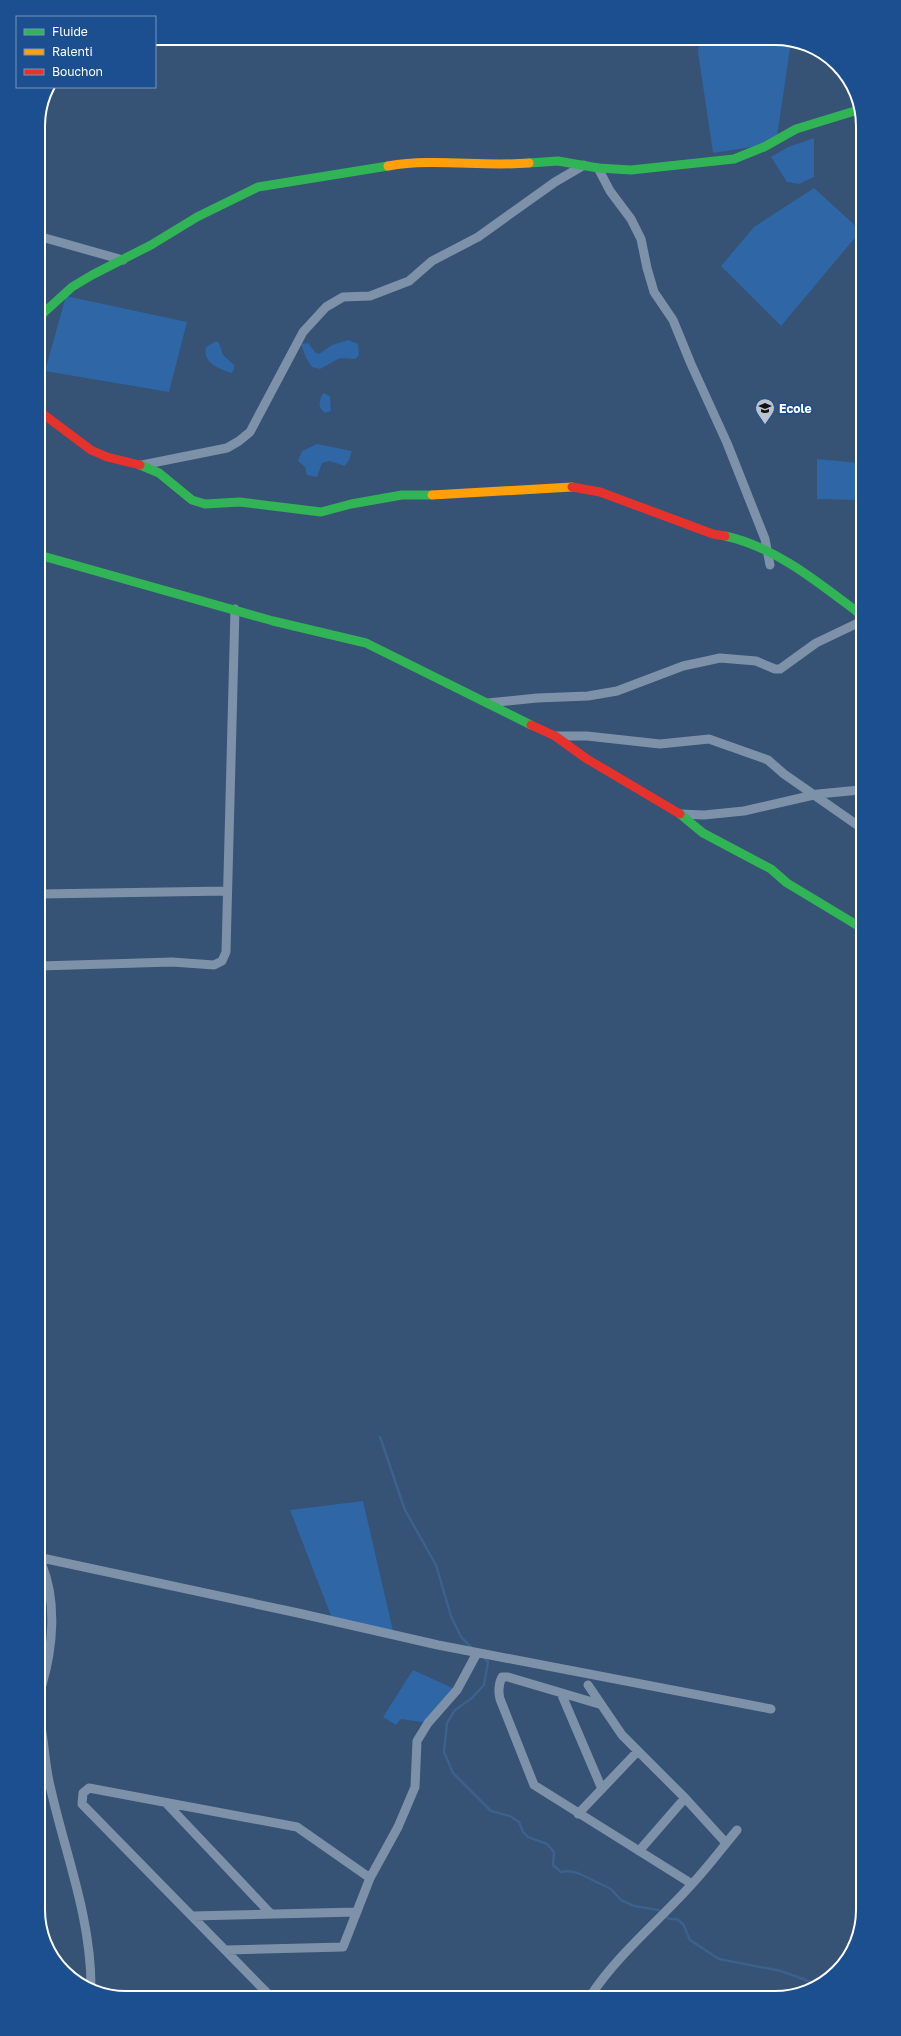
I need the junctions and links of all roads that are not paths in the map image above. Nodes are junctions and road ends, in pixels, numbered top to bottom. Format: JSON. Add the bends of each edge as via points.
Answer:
{"nodes":[{"id":1,"x":854,"y":111,"type":"edge"},
{"id":2,"x":584,"y":166,"type":"junction"},
{"id":3,"x":598,"y":168,"type":"junction"},
{"id":4,"x":45,"y":238,"type":"edge"},
{"id":5,"x":123,"y":260,"type":"junction"},
{"id":6,"x":45,"y":312,"type":"edge"},
{"id":7,"x":45,"y":416,"type":"edge"},
{"id":8,"x":142,"y":465,"type":"junction"},
{"id":9,"x":767,"y":553,"type":"junction"},
{"id":10,"x":45,"y":557,"type":"edge"},
{"id":11,"x":770,"y":565,"type":"dead end"},
{"id":12,"x":235,"y":609,"type":"junction"},
{"id":13,"x":856,"y":611,"type":"edge"},
{"id":14,"x":856,"y":624,"type":"edge"},
{"id":15,"x":486,"y":703,"type":"junction"},
{"id":16,"x":555,"y":736,"type":"junction"},
{"id":17,"x":856,"y":790,"type":"edge"},
{"id":18,"x":817,"y":795,"type":"junction"},
{"id":19,"x":679,"y":814,"type":"junction"},
{"id":20,"x":856,"y":824,"type":"edge"},
{"id":21,"x":227,"y":891,"type":"junction"},
{"id":22,"x":45,"y":894,"type":"edge"},
{"id":23,"x":856,"y":925,"type":"edge"},
{"id":24,"x":45,"y":966,"type":"edge"},
{"id":25,"x":45,"y":1559,"type":"edge"},
{"id":26,"x":45,"y":1576,"type":"edge"},
{"id":27,"x":477,"y":1653,"type":"junction"},
{"id":28,"x":45,"y":1672,"type":"edge"},
{"id":29,"x":588,"y":1685,"type":"dead end"},
{"id":30,"x":561,"y":1693,"type":"junction"},
{"id":31,"x":599,"y":1704,"type":"junction"},
{"id":32,"x":771,"y":1709,"type":"dead end"},
{"id":33,"x":637,"y":1752,"type":"junction"},
{"id":34,"x":45,"y":1754,"type":"edge"},
{"id":35,"x":602,"y":1789,"type":"junction"},
{"id":36,"x":685,"y":1798,"type":"junction"},
{"id":37,"x":166,"y":1802,"type":"junction"},
{"id":38,"x":578,"y":1814,"type":"junction"},
{"id":39,"x":737,"y":1830,"type":"dead end"},
{"id":40,"x":726,"y":1843,"type":"junction"},
{"id":41,"x":639,"y":1851,"type":"junction"},
{"id":42,"x":370,"y":1878,"type":"junction"},
{"id":43,"x":692,"y":1884,"type":"junction"},
{"id":44,"x":357,"y":1912,"type":"junction"},
{"id":45,"x":271,"y":1914,"type":"junction"},
{"id":46,"x":192,"y":1916,"type":"junction"},
{"id":47,"x":226,"y":1950,"type":"junction"},
{"id":48,"x":92,"y":1983,"type":"edge"},
{"id":49,"x":265,"y":1991,"type":"edge"},
{"id":50,"x":594,"y":1991,"type":"edge"}],
"edges":[{"from":1,"to":3,"type":"street","via":[[796,129],[764,147],[734,158],[632,170]]},
{"from":2,"to":3,"type":"street"},
{"from":2,"to":5,"type":"street","via":[[558,161],[506,165],[440,162],[399,164],[317,179],[271,184],[258,187],[197,217]]},
{"from":2,"to":8,"type":"street","via":[[550,185],[485,233],[432,261],[409,280],[370,296],[343,297],[326,307],[303,332],[250,432],[239,441],[228,448]]},
{"from":3,"to":9,"type":"street","via":[[641,238],[654,292],[673,320],[728,443],[765,539]]},
{"from":4,"to":5,"type":"street"},
{"from":5,"to":6,"type":"street","via":[[72,287]]},
{"from":7,"to":8,"type":"street","via":[[100,455]]},
{"from":8,"to":9,"type":"street","via":[[159,474],[192,500],[205,504],[240,502],[321,512],[351,504],[416,494],[578,487],[600,492],[713,534],[742,540]]},
{"from":9,"to":11,"type":"street"},
{"from":9,"to":13,"type":"street","via":[[802,570]]},
{"from":10,"to":12,"type":"street"},
{"from":12,"to":15,"type":"street","via":[[373,646]]},
{"from":12,"to":21,"type":"street"},
{"from":14,"to":15,"type":"street","via":[[816,643],[780,669],[756,661],[720,658],[683,666],[617,691],[588,696]]},
{"from":15,"to":16,"type":"street"},
{"from":16,"to":18,"type":"street","via":[[587,736],[660,744],[709,739],[768,760],[784,774]]},
{"from":16,"to":19,"type":"street","via":[[587,759]]},
{"from":17,"to":18,"type":"street"},
{"from":18,"to":19,"type":"street","via":[[744,811],[704,815]]},
{"from":18,"to":20,"type":"street"},
{"from":19,"to":23,"type":"street","via":[[703,833],[771,869],[788,883]]},
{"from":21,"to":22,"type":"street"},
{"from":21,"to":24,"type":"street","via":[[226,952],[222,961],[214,965],[172,962]]},
{"from":25,"to":27,"type":"street"},
{"from":26,"to":28,"type":"street","via":[[50,1595],[51,1647]]},
{"from":27,"to":32,"type":"street"},
{"from":27,"to":42,"type":"street","via":[[457,1690],[428,1723],[417,1741],[415,1787],[398,1827]]},
{"from":29,"to":31,"type":"street"},
{"from":30,"to":31,"type":"street"},
{"from":30,"to":35,"type":"street"},
{"from":30,"to":38,"type":"street","via":[[508,1677],[502,1677],[498,1691],[534,1785]]},
{"from":31,"to":33,"type":"street"},
{"from":33,"to":35,"type":"street"},
{"from":33,"to":36,"type":"street"},
{"from":34,"to":48,"type":"street","via":[[50,1789],[87,1926]]},
{"from":35,"to":38,"type":"street"},
{"from":36,"to":40,"type":"street"},
{"from":36,"to":41,"type":"street"},
{"from":37,"to":42,"type":"street","via":[[297,1827]]},
{"from":37,"to":45,"type":"street"},
{"from":37,"to":46,"type":"street","via":[[89,1788],[83,1793],[82,1804]]},
{"from":38,"to":41,"type":"street"},
{"from":39,"to":40,"type":"street"},
{"from":40,"to":43,"type":"street"},
{"from":41,"to":43,"type":"street"},
{"from":42,"to":44,"type":"street"},
{"from":43,"to":50,"type":"street","via":[[624,1954]]},
{"from":44,"to":45,"type":"street"},
{"from":44,"to":47,"type":"street","via":[[343,1947]]},
{"from":45,"to":46,"type":"street"},
{"from":46,"to":47,"type":"street"},
{"from":47,"to":49,"type":"street"}]}
